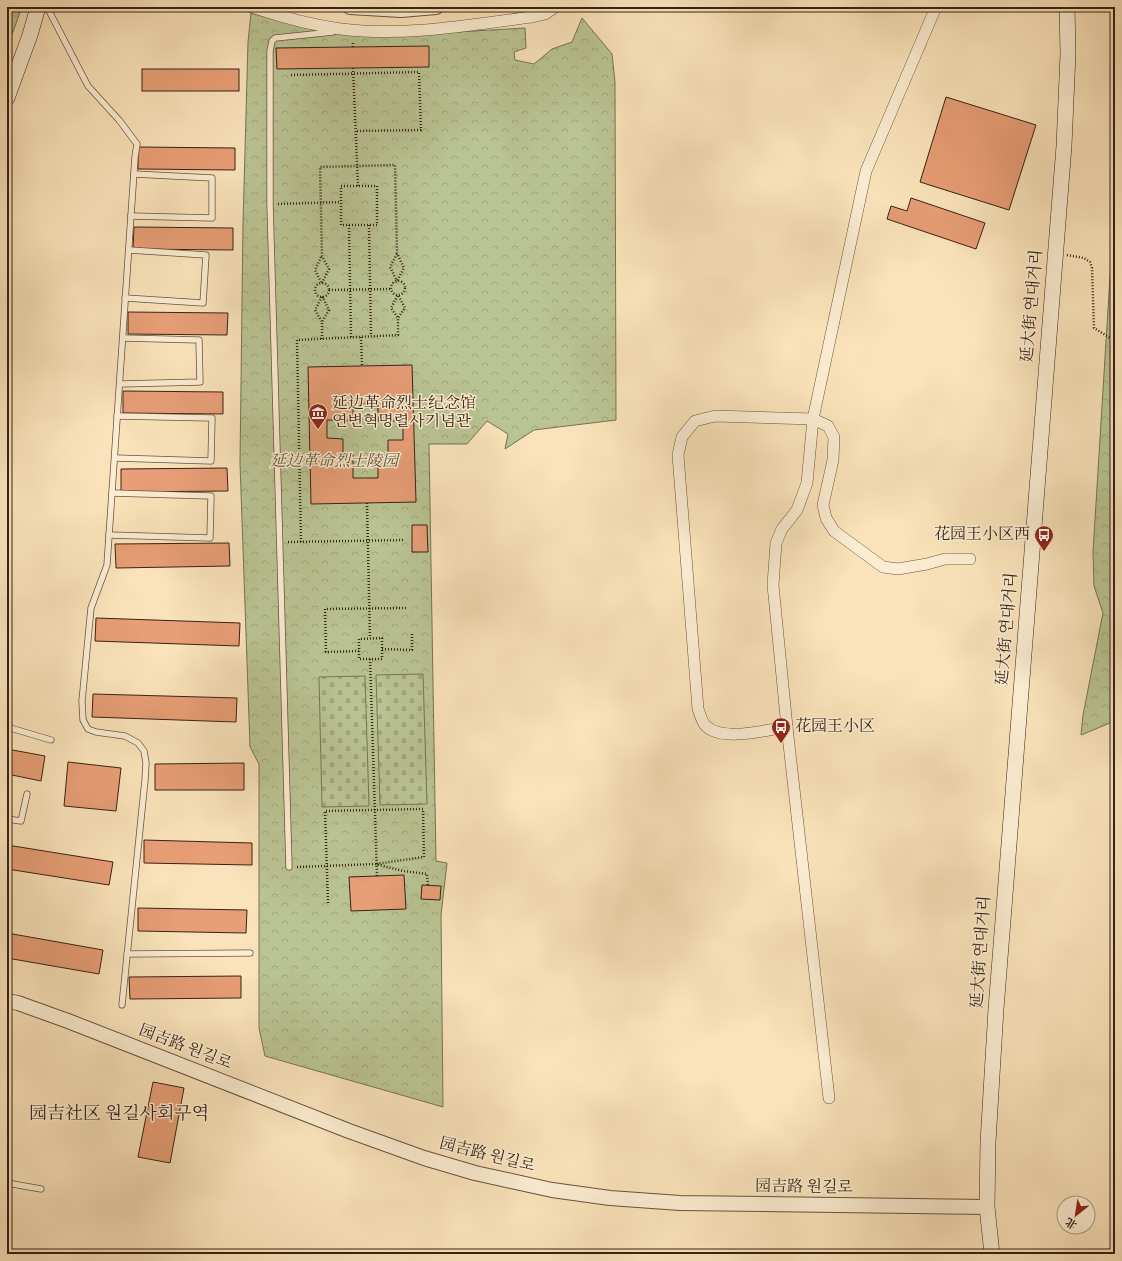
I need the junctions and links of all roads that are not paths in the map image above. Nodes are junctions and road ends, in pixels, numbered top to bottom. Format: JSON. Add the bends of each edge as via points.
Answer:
{"nodes":[{"id":1,"x":38,"y":7,"type":"edge"},
{"id":2,"x":47,"y":7,"type":"edge"},
{"id":3,"x":252,"y":7,"type":"edge"},
{"id":4,"x":350,"y":7,"type":"edge"},
{"id":5,"x":436,"y":7,"type":"edge"},
{"id":6,"x":555,"y":7,"type":"edge"},
{"id":7,"x":936,"y":7,"type":"edge"},
{"id":8,"x":1067,"y":7,"type":"edge"},
{"id":9,"x":354,"y":30,"type":"junction"},
{"id":10,"x":7,"y":98,"type":"edge"},
{"id":11,"x":134,"y":174,"type":"junction"},
{"id":12,"x":131,"y":216,"type":"junction"},
{"id":13,"x":128,"y":250,"type":"junction"},
{"id":14,"x":125,"y":298,"type":"junction"},
{"id":15,"x":123,"y":338,"type":"junction"},
{"id":16,"x":120,"y":384,"type":"junction"},
{"id":17,"x":118,"y":416,"type":"junction"},
{"id":18,"x":813,"y":419,"type":"junction"},
{"id":19,"x":115,"y":458,"type":"junction"},
{"id":20,"x":112,"y":493,"type":"junction"},
{"id":21,"x":109,"y":535,"type":"junction"},
{"id":22,"x":970,"y":559,"type":"dead end"},
{"id":23,"x":7,"y":727,"type":"edge"},
{"id":24,"x":788,"y":727,"type":"junction"},
{"id":25,"x":50,"y":740,"type":"dead end"},
{"id":26,"x":27,"y":794,"type":"dead end"},
{"id":27,"x":7,"y":819,"type":"edge"},
{"id":28,"x":289,"y":867,"type":"road end"},
{"id":29,"x":250,"y":953,"type":"dead end"},
{"id":30,"x":127,"y":954,"type":"junction"},
{"id":31,"x":7,"y":1001,"type":"edge"},
{"id":32,"x":122,"y":1004,"type":"dead end"},
{"id":33,"x":829,"y":1098,"type":"dead end"},
{"id":34,"x":7,"y":1183,"type":"edge"},
{"id":35,"x":41,"y":1189,"type":"dead end"},
{"id":36,"x":987,"y":1207,"type":"junction"},
{"id":37,"x":992,"y":1254,"type":"edge"}],
"edges":[{"from":1,"to":10,"type":"main road"},
{"from":2,"to":11,"type":"lane","via":[[88,86],[137,144]]},
{"from":3,"to":9,"type":"street","via":[[314,25]]},
{"from":4,"to":5,"type":"street","via":[[401,10]]},
{"from":6,"to":9,"type":"street","via":[[545,14],[532,17],[436,29]]},
{"from":7,"to":18,"type":"street","via":[[866,171]]},
{"from":8,"to":36,"type":"main road","name":"延大街 연대거리","via":[[1068,54],[1064,146],[996,1009]]},
{"from":9,"to":28,"type":"lane","via":[[275,38],[270,51],[270,204]]},
{"from":11,"to":12,"type":"lane"},
{"from":11,"to":12,"type":"lane","via":[[212,178],[212,218]]},
{"from":12,"to":13,"type":"lane"},
{"from":13,"to":14,"type":"lane"},
{"from":13,"to":14,"type":"lane","via":[[206,255],[203,303]]},
{"from":14,"to":15,"type":"lane"},
{"from":15,"to":16,"type":"lane"},
{"from":15,"to":16,"type":"lane","via":[[199,340],[200,382]]},
{"from":16,"to":17,"type":"lane"},
{"from":17,"to":19,"type":"lane"},
{"from":17,"to":19,"type":"lane","via":[[212,418],[211,461]]},
{"from":18,"to":22,"type":"street","via":[[828,426],[834,437],[833,460],[823,505],[826,518],[834,531],[883,567],[898,569],[945,559]]},
{"from":18,"to":24,"type":"street","via":[[806,484],[797,510],[782,529],[776,543],[773,586]]},
{"from":18,"to":24,"type":"street","via":[[715,416],[695,421],[682,437],[678,455],[698,709],[705,726],[716,733],[731,735]]},
{"from":19,"to":20,"type":"lane"},
{"from":20,"to":21,"type":"lane"},
{"from":20,"to":21,"type":"lane","via":[[211,496],[210,538]]},
{"from":21,"to":30,"type":"lane","via":[[108,565],[91,608],[82,701],[83,720],[88,729],[125,736],[138,743],[144,751],[146,780]]},
{"from":23,"to":25,"type":"lane"},
{"from":24,"to":33,"type":"street"},
{"from":26,"to":27,"type":"lane","via":[[21,821]]},
{"from":29,"to":30,"type":"lane"},
{"from":30,"to":32,"type":"lane"},
{"from":31,"to":36,"type":"street","name":"园吉路 원길로","via":[[68,1021],[424,1158],[552,1190],[610,1198],[680,1203]]},
{"from":34,"to":35,"type":"lane"},
{"from":36,"to":37,"type":"main road","name":"延大街 연대거리"}]}
